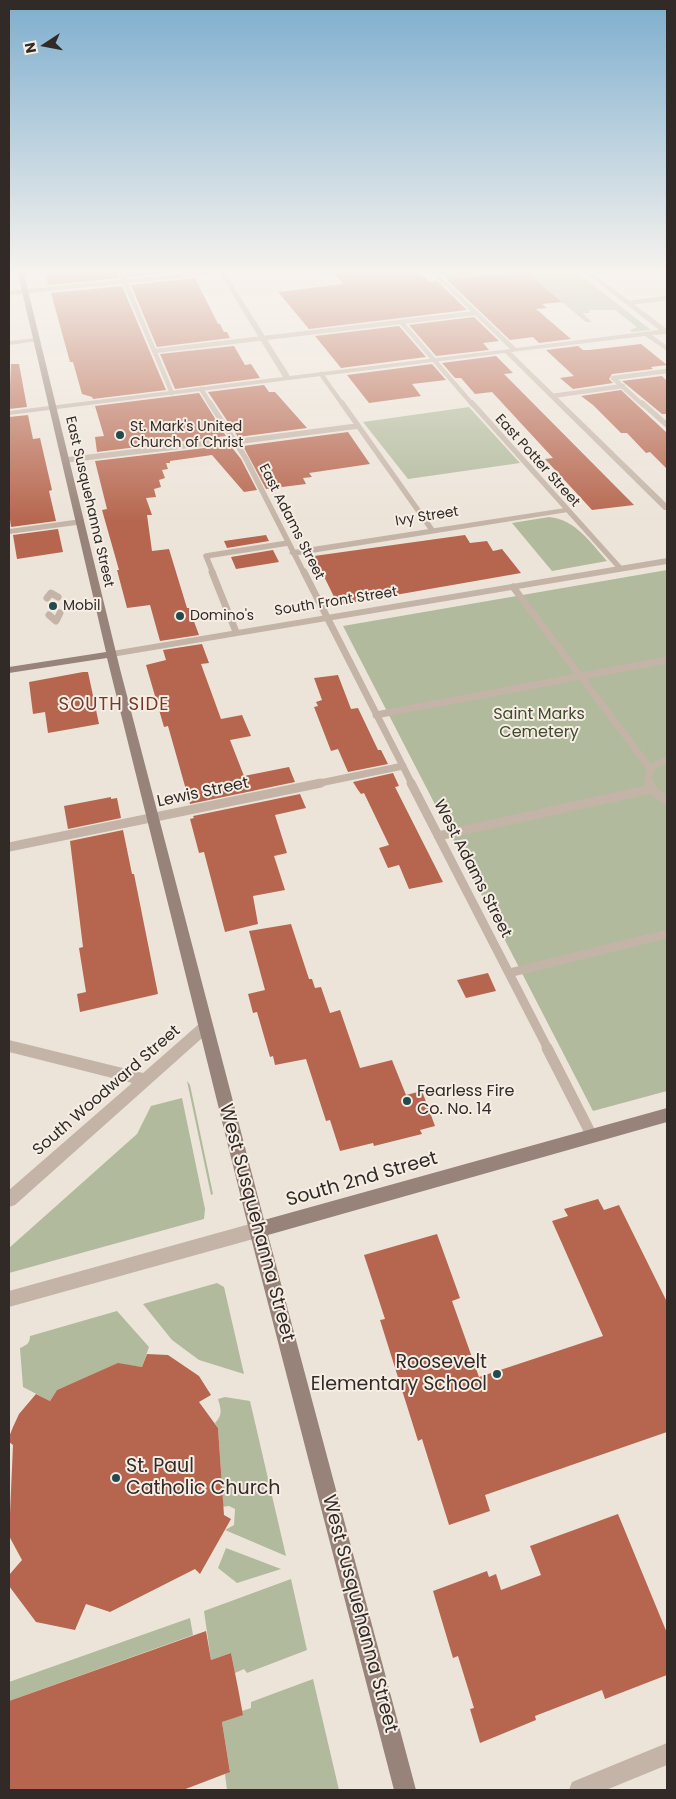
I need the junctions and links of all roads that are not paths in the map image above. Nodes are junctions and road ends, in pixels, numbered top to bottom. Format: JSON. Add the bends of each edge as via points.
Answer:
{"nodes":[{"id":1,"x":40,"y":354,"type":"edge"},
{"id":2,"x":156,"y":354,"type":"edge"},
{"id":3,"x":273,"y":354,"type":"edge"},
{"id":4,"x":430,"y":354,"type":"edge"},
{"id":5,"x":488,"y":354,"type":"edge"},
{"id":6,"x":508,"y":354,"type":"edge"},
{"id":7,"x":433,"y":360,"type":"junction"},
{"id":8,"x":667,"y":371,"type":"edge"},
{"id":9,"x":321,"y":374,"type":"junction"},
{"id":10,"x":288,"y":378,"type":"junction"},
{"id":11,"x":623,"y":386,"type":"junction"},
{"id":12,"x":201,"y":389,"type":"junction"},
{"id":13,"x":172,"y":393,"type":"junction"},
{"id":14,"x":552,"y":396,"type":"junction"},
{"id":15,"x":54,"y":408,"type":"junction"},
{"id":16,"x":9,"y":413,"type":"edge"},
{"id":17,"x":667,"y":425,"type":"edge"},
{"id":18,"x":358,"y":426,"type":"junction"},
{"id":19,"x":233,"y":441,"type":"junction"},
{"id":20,"x":66,"y":460,"type":"junction"},
{"id":21,"x":667,"y":508,"type":"edge"},
{"id":22,"x":565,"y":510,"type":"junction"},
{"id":23,"x":81,"y":522,"type":"junction"},
{"id":24,"x":432,"y":530,"type":"junction"},
{"id":25,"x":9,"y":532,"type":"edge"},
{"id":26,"x":288,"y":543,"type":"junction"},
{"id":27,"x":293,"y":553,"type":"junction"},
{"id":28,"x":667,"y":560,"type":"edge"},
{"id":29,"x":620,"y":568,"type":"junction"},
{"id":30,"x":513,"y":587,"type":"junction"},
{"id":31,"x":58,"y":597,"type":"dead end"},
{"id":32,"x":48,"y":598,"type":"dead end"},
{"id":33,"x":60,"y":613,"type":"dead end"},
{"id":34,"x":50,"y":615,"type":"dead end"},
{"id":35,"x":325,"y":616,"type":"junction"},
{"id":36,"x":236,"y":632,"type":"junction"},
{"id":37,"x":112,"y":654,"type":"junction"},
{"id":38,"x":667,"y":660,"type":"edge"},
{"id":39,"x":9,"y":670,"type":"edge"},
{"id":40,"x":581,"y":676,"type":"junction"},
{"id":41,"x":376,"y":715,"type":"junction"},
{"id":42,"x":667,"y":760,"type":"edge"},
{"id":43,"x":403,"y":766,"type":"junction"},
{"id":44,"x":650,"y":768,"type":"junction"},
{"id":45,"x":651,"y":789,"type":"junction"},
{"id":46,"x":667,"y":801,"type":"edge"},
{"id":47,"x":153,"y":819,"type":"junction"},
{"id":48,"x":438,"y":836,"type":"junction"},
{"id":49,"x":9,"y":848,"type":"edge"},
{"id":50,"x":667,"y":934,"type":"edge"},
{"id":51,"x":509,"y":973,"type":"junction"},
{"id":52,"x":205,"y":1027,"type":"junction"},
{"id":53,"x":9,"y":1046,"type":"edge"},
{"id":54,"x":146,"y":1080,"type":"junction"},
{"id":55,"x":667,"y":1115,"type":"edge"},
{"id":56,"x":592,"y":1136,"type":"junction"},
{"id":57,"x":9,"y":1200,"type":"edge"},
{"id":58,"x":257,"y":1230,"type":"junction"},
{"id":59,"x":9,"y":1299,"type":"edge"},
{"id":60,"x":667,"y":1754,"type":"edge"},
{"id":61,"x":405,"y":1790,"type":"edge"},
{"id":62,"x":580,"y":1790,"type":"edge"}],
"edges":[{"from":1,"to":15,"type":"main road","name":"East Susquehanna Street"},
{"from":2,"to":13,"type":"lane"},
{"from":3,"to":10,"type":"street"},
{"from":4,"to":7,"type":"lane","name":"East Potter Street"},
{"from":5,"to":7,"type":"street"},
{"from":6,"to":14,"type":"street"},
{"from":7,"to":9,"type":"street"},
{"from":7,"to":22,"type":"lane","name":"East Potter Street"},
{"from":8,"to":11,"type":"lane","via":[[613,378]]},
{"from":9,"to":10,"type":"street"},
{"from":9,"to":18,"type":"lane"},
{"from":10,"to":12,"type":"street"},
{"from":11,"to":14,"type":"lane"},
{"from":11,"to":17,"type":"lane"},
{"from":12,"to":13,"type":"street"},
{"from":12,"to":19,"type":"lane","name":"East Adams Street"},
{"from":13,"to":15,"type":"street"},
{"from":14,"to":21,"type":"street"},
{"from":15,"to":16,"type":"street"},
{"from":15,"to":20,"type":"main road","name":"East Susquehanna Street"},
{"from":18,"to":19,"type":"lane"},
{"from":18,"to":24,"type":"lane"},
{"from":19,"to":20,"type":"lane"},
{"from":19,"to":26,"type":"lane","name":"East Adams Street","via":[[245,457]]},
{"from":20,"to":23,"type":"main road","name":"East Susquehanna Street"},
{"from":22,"to":24,"type":"street","name":"Ivy Street"},
{"from":22,"to":29,"type":"lane","name":"East Potter Street"},
{"from":23,"to":25,"type":"street"},
{"from":23,"to":37,"type":"main road","name":"East Susquehanna Street"},
{"from":24,"to":27,"type":"street","name":"Ivy Street"},
{"from":26,"to":27,"type":"lane","name":"East Adams Street"},
{"from":26,"to":36,"type":"lane","via":[[206,556]]},
{"from":27,"to":35,"type":"lane","name":"East Adams Street"},
{"from":28,"to":29,"type":"street","name":"South Front Street"},
{"from":29,"to":30,"type":"street","name":"South Front Street"},
{"from":30,"to":35,"type":"street","name":"South Front Street"},
{"from":30,"to":40,"type":"lane"},
{"from":31,"to":32,"type":"lane","via":[[51,593]]},
{"from":33,"to":34,"type":"lane","via":[[56,621]]},
{"from":35,"to":36,"type":"street","name":"South Front Street"},
{"from":35,"to":41,"type":"lane","name":"West Adams Street"},
{"from":36,"to":37,"type":"street","name":"South Front Street"},
{"from":37,"to":39,"type":"main road","name":"South Front Street"},
{"from":37,"to":47,"type":"main road","name":"West Susquehanna Street"},
{"from":38,"to":40,"type":"lane"},
{"from":40,"to":41,"type":"lane"},
{"from":40,"to":44,"type":"lane"},
{"from":41,"to":43,"type":"lane","name":"West Adams Street"},
{"from":42,"to":44,"type":"lane"},
{"from":43,"to":47,"type":"lane","name":"Lewis Street"},
{"from":43,"to":48,"type":"lane","name":"West Adams Street"},
{"from":44,"to":45,"type":"lane","via":[[647,778]]},
{"from":45,"to":46,"type":"lane"},
{"from":45,"to":48,"type":"lane"},
{"from":47,"to":49,"type":"lane","name":"Lewis Street"},
{"from":47,"to":52,"type":"main road","name":"West Susquehanna Street"},
{"from":48,"to":51,"type":"lane","name":"West Adams Street"},
{"from":50,"to":51,"type":"lane"},
{"from":51,"to":56,"type":"lane","name":"West Adams Street"},
{"from":52,"to":54,"type":"street","name":"South Woodward Street"},
{"from":52,"to":58,"type":"main road","name":"West Susquehanna Street"},
{"from":53,"to":54,"type":"street"},
{"from":54,"to":57,"type":"street","name":"South Woodward Street"},
{"from":55,"to":56,"type":"main road","name":"South 2nd Street"},
{"from":56,"to":58,"type":"main road","name":"South 2nd Street"},
{"from":58,"to":59,"type":"street","name":"South 2nd Street"},
{"from":58,"to":61,"type":"main road","name":"West Susquehanna Street"},
{"from":60,"to":62,"type":"street"}]}
